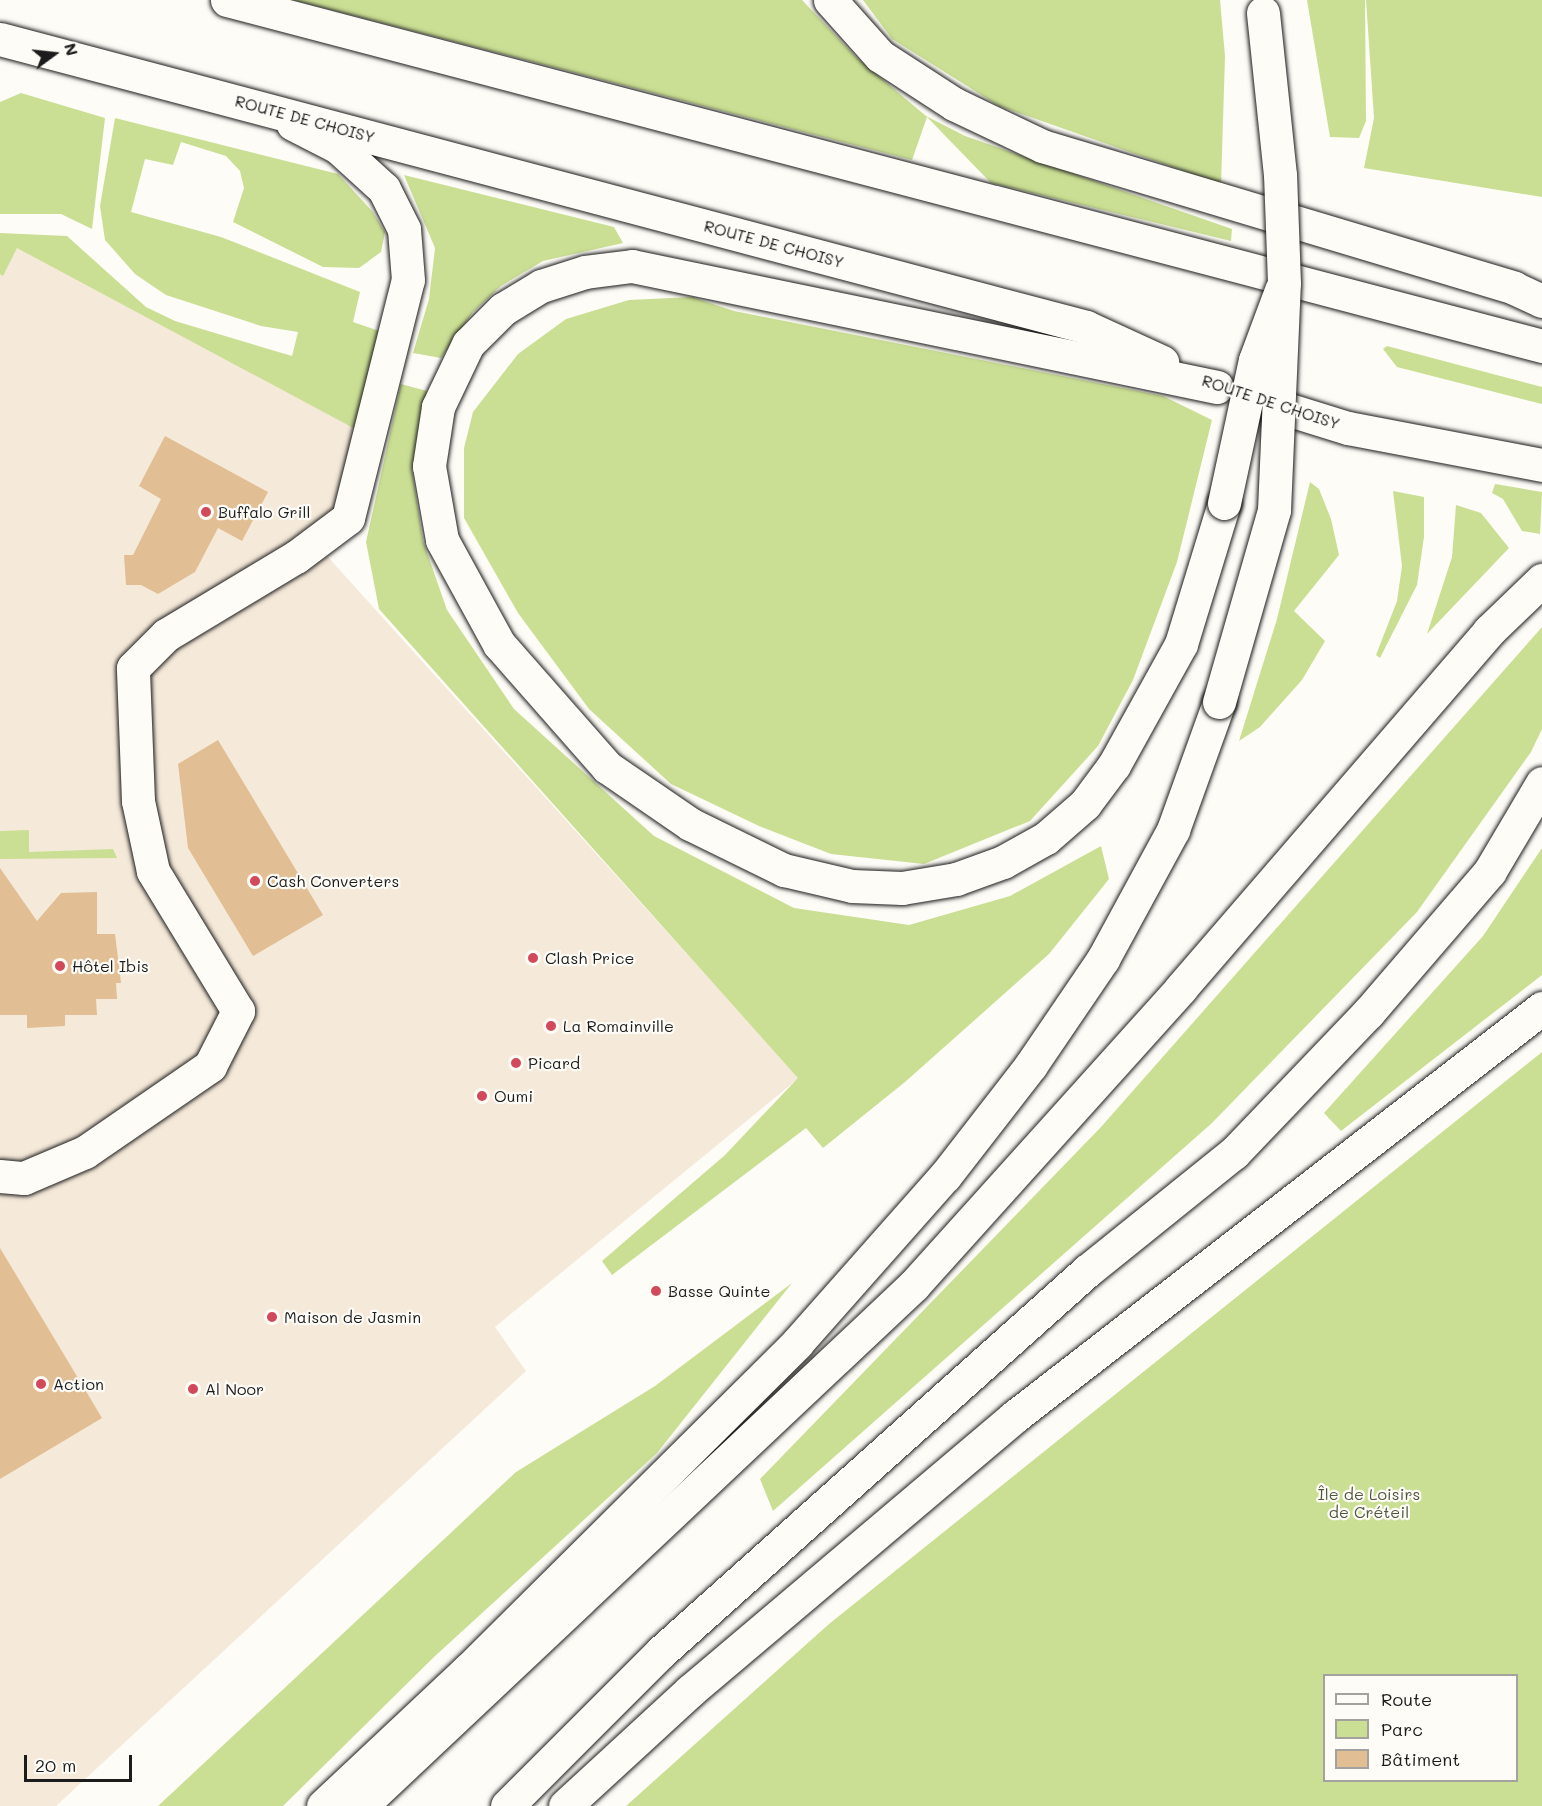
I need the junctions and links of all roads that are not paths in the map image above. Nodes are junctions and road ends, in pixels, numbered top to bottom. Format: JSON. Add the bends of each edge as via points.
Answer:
{"nodes":[{"id":1,"x":227,"y":0,"type":"edge"},
{"id":2,"x":830,"y":0,"type":"edge"},
{"id":3,"x":1260,"y":0,"type":"edge"},
{"id":4,"x":0,"y":39,"type":"edge"},
{"id":5,"x":259,"y":107,"type":"junction"},
{"id":6,"x":1284,"y":283,"type":"junction"},
{"id":7,"x":1542,"y":301,"type":"edge"},
{"id":8,"x":1542,"y":346,"type":"edge"},
{"id":9,"x":1217,"y":387,"type":"junction"},
{"id":10,"x":1542,"y":465,"type":"edge"},
{"id":11,"x":1542,"y":580,"type":"edge"},
{"id":12,"x":1542,"y":783,"type":"edge"},
{"id":13,"x":1542,"y":1008,"type":"edge"},
{"id":14,"x":0,"y":1176,"type":"edge"},
{"id":15,"x":323,"y":1806,"type":"edge"},
{"id":16,"x":361,"y":1806,"type":"edge"},
{"id":17,"x":507,"y":1806,"type":"edge"},
{"id":18,"x":565,"y":1806,"type":"edge"}],
"edges":[{"from":1,"to":8,"type":"main road"},
{"from":2,"to":7,"type":"main road","via":[[880,56],[954,104],[1042,146],[1514,288]]},
{"from":3,"to":6,"type":"main road","bridge":true,"via":[[1280,175]]},
{"from":4,"to":5,"type":"main road","name":"ROUTE DE CHOISY"},
{"from":5,"to":9,"type":"main road","name":"ROUTE DE CHOISY","via":[[1086,327]]},
{"from":5,"to":14,"type":"main road","via":[[338,147],[384,189],[404,229],[408,280],[348,518],[296,557],[166,635],[133,668],[138,801],[153,871],[238,1011],[210,1066],[85,1152],[24,1178]]},
{"from":6,"to":9,"type":"main road","bridge":true,"via":[[1255,360],[1224,503],[1181,644],[1114,765],[1085,804],[1046,838],[1003,862],[956,879],[902,888],[852,886],[784,870],[690,824],[608,767],[499,644],[442,540],[429,466],[438,407],[468,344],[496,316],[541,286],[585,272],[632,266]]},
{"from":6,"to":15,"type":"main road","bridge":true,"via":[[1274,510],[1219,702],[1173,830],[1103,959],[1030,1065],[945,1176],[797,1343],[468,1670]]},
{"from":9,"to":10,"type":"main road","name":"ROUTE DE CHOISY","via":[[1348,428]]},
{"from":11,"to":16,"type":"main road","via":[[1489,631],[1181,988],[914,1285]]},
{"from":12,"to":17,"type":"main road","via":[[1490,871],[1368,1013],[1234,1153],[1087,1271],[661,1652]]},
{"from":13,"to":18,"type":"main road","via":[[1014,1417],[690,1691]]}]}
